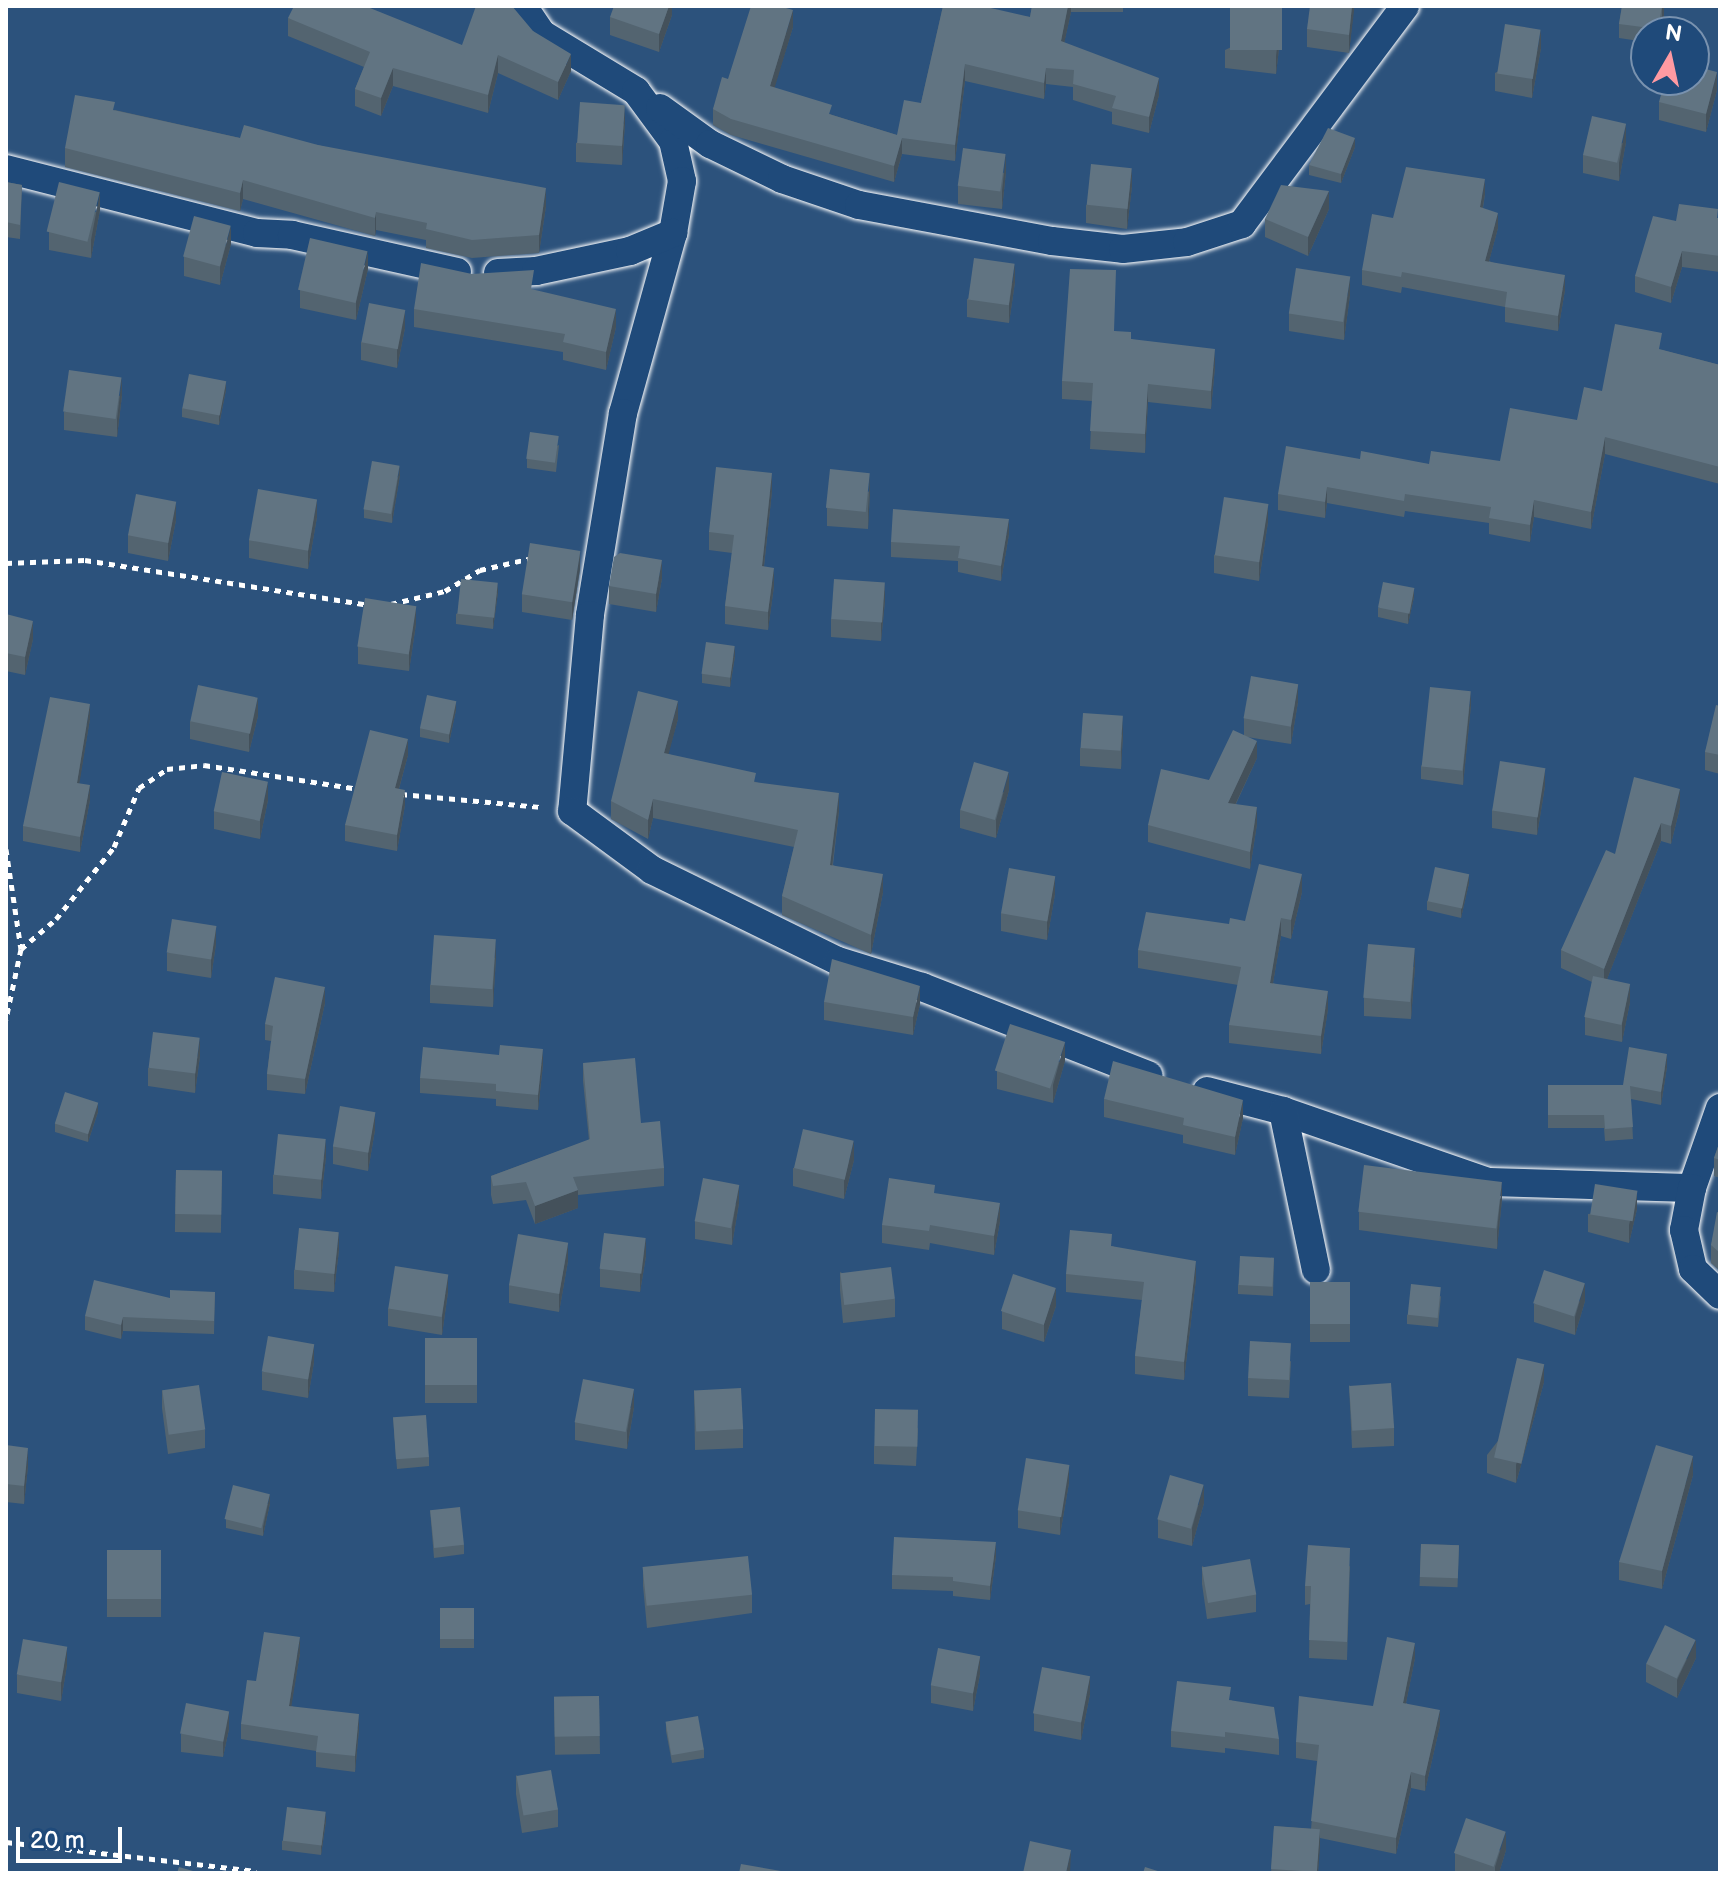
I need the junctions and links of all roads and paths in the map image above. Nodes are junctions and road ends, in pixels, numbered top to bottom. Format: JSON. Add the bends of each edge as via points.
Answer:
{"nodes":[{"id":1,"x":516,"y":6,"type":"edge"},
{"id":2,"x":1405,"y":6,"type":"edge"},
{"id":3,"x":636,"y":91,"type":"junction"},
{"id":4,"x":6,"y":169,"type":"edge"},
{"id":5,"x":673,"y":233,"type":"junction"},
{"id":6,"x":547,"y":555,"type":"edge"},
{"id":7,"x":6,"y":563,"type":"edge"},
{"id":8,"x":374,"y":791,"type":"edge"},
{"id":9,"x":389,"y":793,"type":"edge"},
{"id":10,"x":572,"y":811,"type":"junction"},
{"id":11,"x":6,"y":849,"type":"edge"},
{"id":12,"x":21,"y":949,"type":"junction"},
{"id":13,"x":6,"y":1019,"type":"edge"},
{"id":14,"x":1720,"y":1108,"type":"edge"},
{"id":15,"x":1283,"y":1111,"type":"junction"},
{"id":16,"x":1692,"y":1188,"type":"junction"},
{"id":17,"x":1316,"y":1270,"type":"dead end"},
{"id":18,"x":1720,"y":1295,"type":"edge"},
{"id":19,"x":6,"y":1842,"type":"edge"},
{"id":20,"x":256,"y":1871,"type":"edge"}],
"edges":[{"from":1,"to":3,"type":"street","via":[[542,34]]},
{"from":2,"to":3,"type":"street","via":[[1242,224],[1187,242],[1123,249],[957,227],[859,205],[782,179],[710,144]]},
{"from":3,"to":5,"type":"street","via":[[673,141],[682,181]]},
{"from":4,"to":5,"type":"street","via":[[257,233],[292,235],[471,275],[536,271],[630,251]]},
{"from":5,"to":10,"type":"street","via":[[623,413],[590,615]]},
{"from":6,"to":7,"type":"path","via":[[480,570],[445,591],[378,605],[351,605],[85,560]]},
{"from":8,"to":12,"type":"path","via":[[204,765],[167,769],[139,788],[114,847],[56,919]]},
{"from":9,"to":10,"type":"path"},
{"from":10,"to":15,"type":"street","via":[[652,870],[838,961],[922,987],[1160,1079]]},
{"from":11,"to":12,"type":"path"},
{"from":12,"to":13,"type":"path"},
{"from":14,"to":16,"type":"street"},
{"from":15,"to":16,"type":"street","via":[[1488,1182]]},
{"from":15,"to":17,"type":"street"},
{"from":16,"to":18,"type":"street","via":[[1684,1230],[1693,1269]]},
{"from":19,"to":20,"type":"path"}]}
